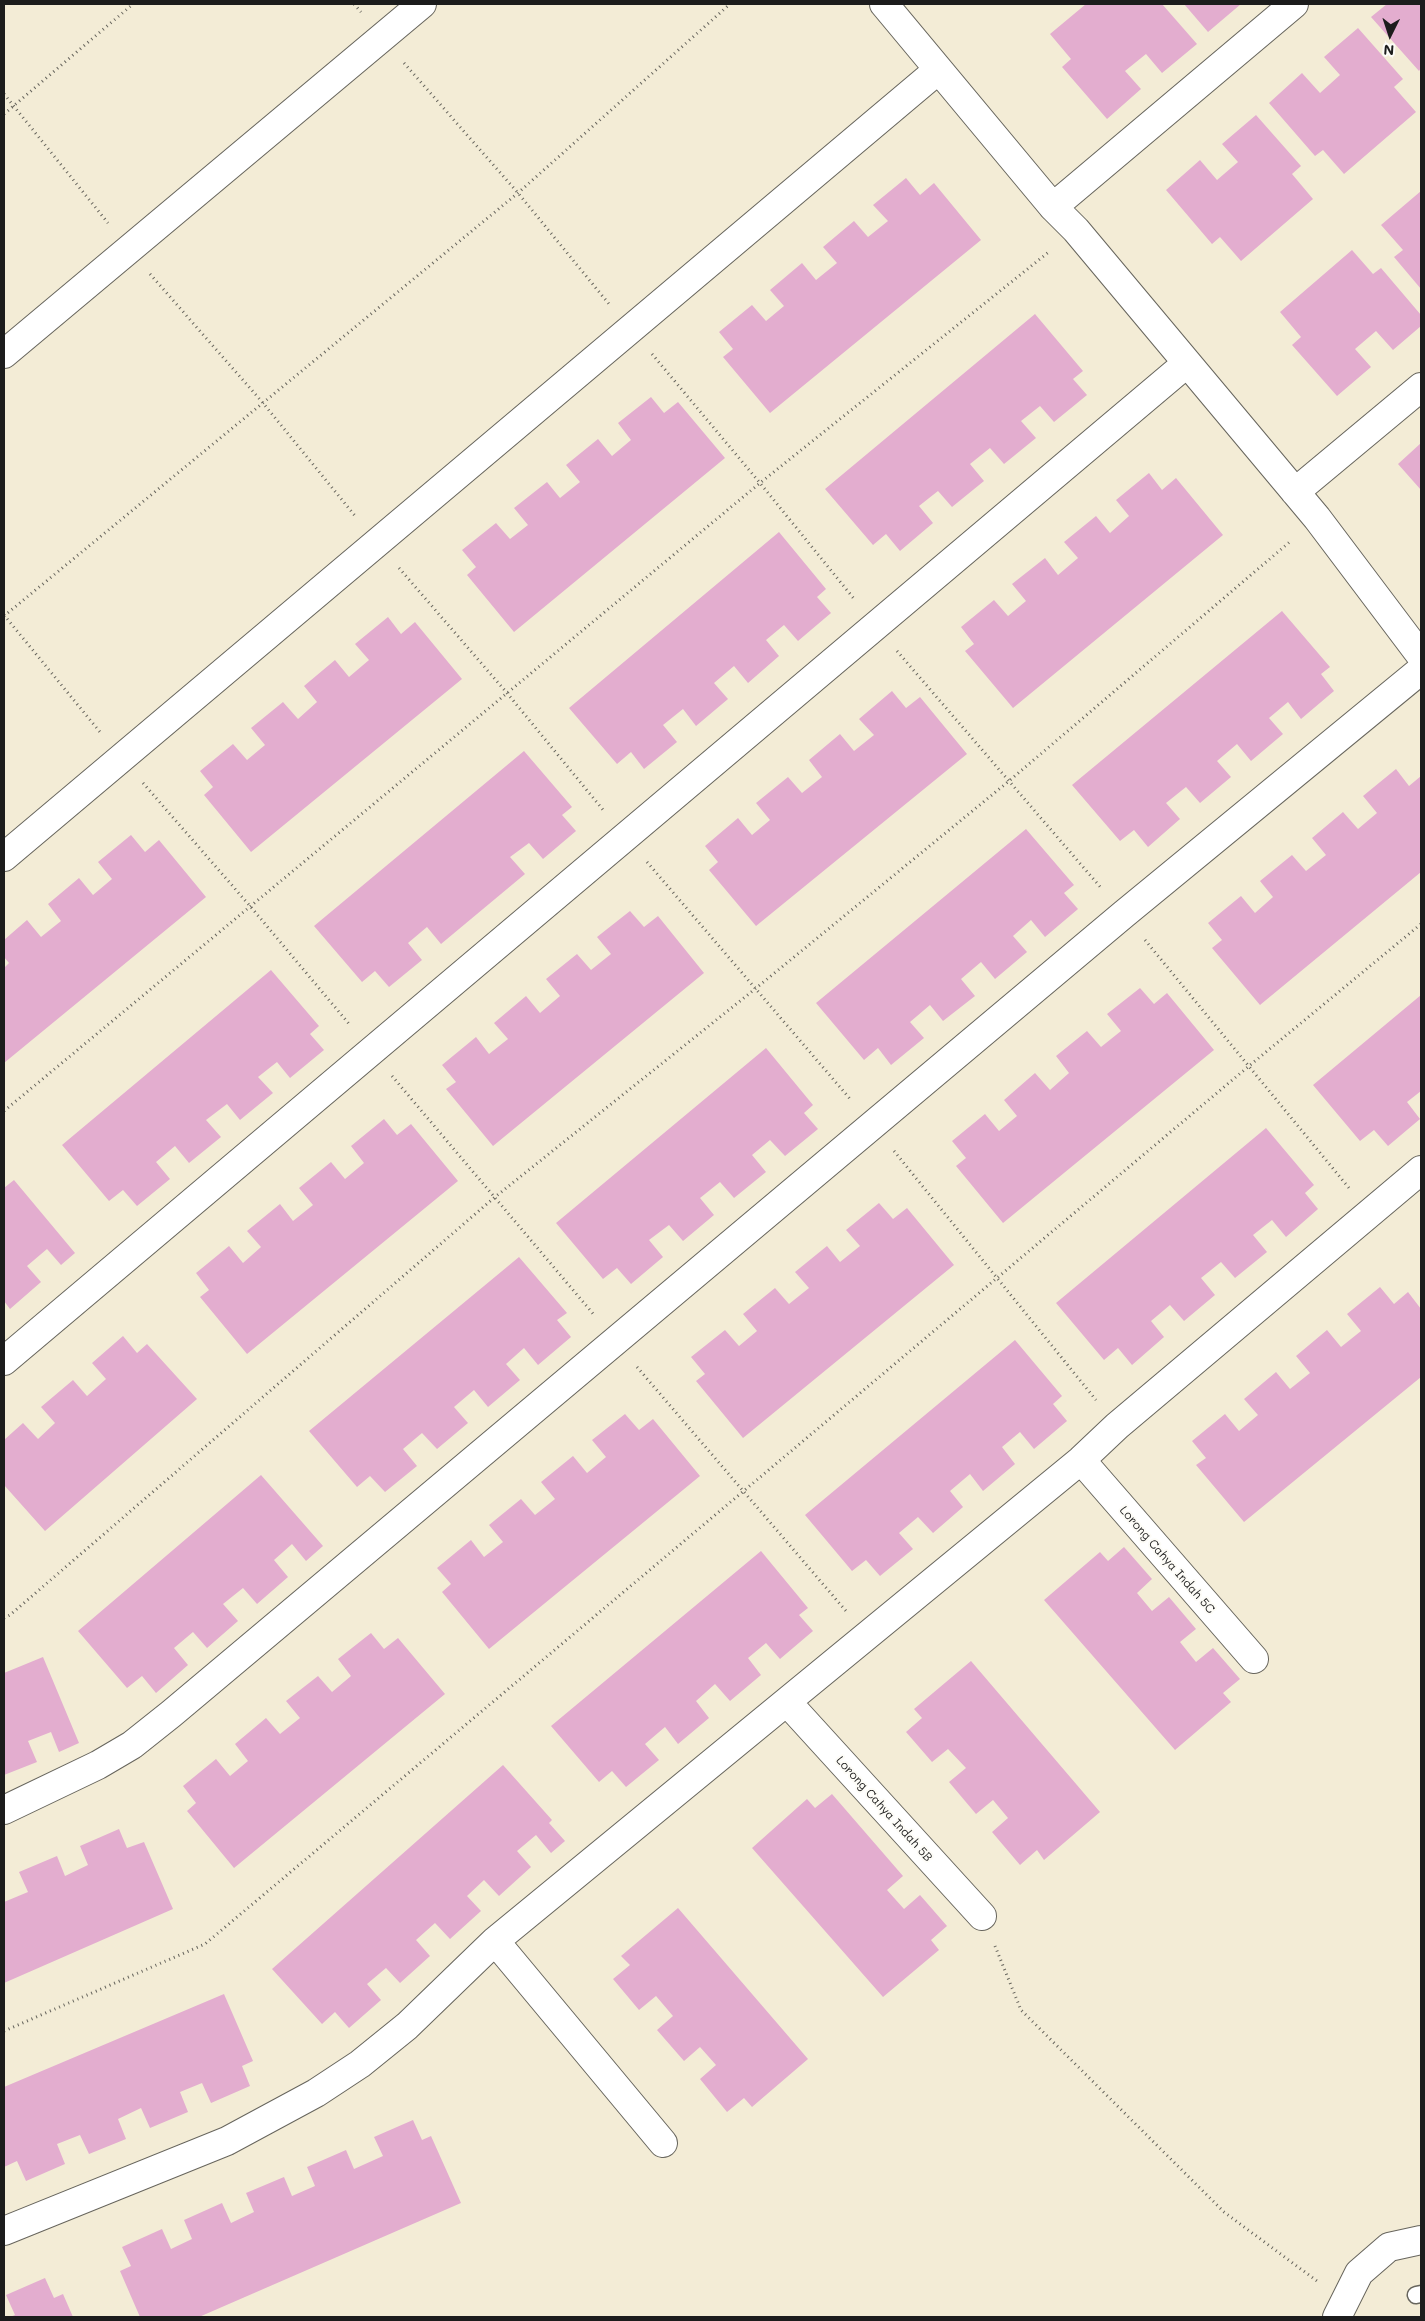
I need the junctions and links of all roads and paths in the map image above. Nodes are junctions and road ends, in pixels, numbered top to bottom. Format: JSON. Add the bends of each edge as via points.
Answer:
{"nodes":[{"id":1,"x":133,"y":4,"type":"edge"},
{"id":2,"x":422,"y":4,"type":"edge"},
{"id":3,"x":730,"y":4,"type":"edge"},
{"id":4,"x":884,"y":4,"type":"edge"},
{"id":5,"x":1294,"y":4,"type":"edge"},
{"id":6,"x":938,"y":70,"type":"junction"},
{"id":7,"x":4,"y":94,"type":"edge"},
{"id":8,"x":14,"y":106,"type":"junction"},
{"id":9,"x":4,"y":114,"type":"edge"},
{"id":10,"x":1053,"y":207,"type":"junction"},
{"id":11,"x":1076,"y":230,"type":"junction"},
{"id":12,"x":129,"y":249,"type":"junction"},
{"id":13,"x":4,"y":354,"type":"edge"},
{"id":14,"x":1186,"y":364,"type":"junction"},
{"id":15,"x":1421,"y":387,"type":"edge"},
{"id":16,"x":263,"y":403,"type":"junction"},
{"id":17,"x":1295,"y":492,"type":"junction"},
{"id":18,"x":1317,"y":518,"type":"junction"},
{"id":19,"x":377,"y":542,"type":"junction"},
{"id":20,"x":4,"y":616,"type":"edge"},
{"id":21,"x":1421,"y":656,"type":"edge"},
{"id":22,"x":1421,"y":670,"type":"edge"},
{"id":23,"x":507,"y":693,"type":"junction"},
{"id":24,"x":121,"y":758,"type":"junction"},
{"id":25,"x":625,"y":836,"type":"junction"},
{"id":26,"x":4,"y":857,"type":"edge"},
{"id":27,"x":250,"y":906,"type":"junction"},
{"id":28,"x":1421,"y":924,"type":"edge"},
{"id":29,"x":755,"y":989,"type":"junction"},
{"id":30,"x":371,"y":1051,"type":"junction"},
{"id":31,"x":4,"y":1111,"type":"edge"},
{"id":32,"x":872,"y":1125,"type":"junction"},
{"id":33,"x":1421,"y":1170,"type":"edge"},
{"id":34,"x":495,"y":1197,"type":"junction"},
{"id":35,"x":997,"y":1278,"type":"junction"},
{"id":36,"x":615,"y":1340,"type":"junction"},
{"id":37,"x":4,"y":1361,"type":"edge"},
{"id":38,"x":1117,"y":1426,"type":"junction"},
{"id":39,"x":1081,"y":1460,"type":"junction"},
{"id":40,"x":744,"y":1490,"type":"junction"},
{"id":41,"x":4,"y":1618,"type":"edge"},
{"id":42,"x":868,"y":1636,"type":"junction"},
{"id":43,"x":1254,"y":1659,"type":"dead end"},
{"id":44,"x":787,"y":1702,"type":"junction"},
{"id":45,"x":4,"y":1810,"type":"edge"},
{"id":46,"x":982,"y":1916,"type":"joint"},
{"id":47,"x":495,"y":1941,"type":"junction"},
{"id":48,"x":4,"y":2030,"type":"edge"},
{"id":49,"x":663,"y":2143,"type":"dead end"},
{"id":50,"x":4,"y":2232,"type":"edge"},
{"id":51,"x":1421,"y":2240,"type":"edge"},
{"id":52,"x":1340,"y":2309,"type":"edge"}],
"edges":[{"from":1,"to":8,"type":"path"},
{"from":2,"to":12,"type":"street"},
{"from":3,"to":16,"type":"path","via":[[518,193]]},
{"from":4,"to":6,"type":"street"},
{"from":5,"to":10,"type":"street"},
{"from":6,"to":10,"type":"street"},
{"from":6,"to":19,"type":"street"},
{"from":7,"to":8,"type":"path"},
{"from":8,"to":9,"type":"path"},
{"from":8,"to":12,"type":"path"},
{"from":10,"to":11,"type":"street"},
{"from":11,"to":14,"type":"street"},
{"from":11,"to":23,"type":"path","via":[[760,483]]},
{"from":12,"to":13,"type":"street"},
{"from":12,"to":16,"type":"path"},
{"from":14,"to":17,"type":"street"},
{"from":14,"to":25,"type":"street"},
{"from":15,"to":17,"type":"street"},
{"from":16,"to":19,"type":"path"},
{"from":16,"to":20,"type":"path"},
{"from":17,"to":18,"type":"street"},
{"from":18,"to":21,"type":"street"},
{"from":18,"to":29,"type":"path","via":[[1009,781]]},
{"from":19,"to":23,"type":"path"},
{"from":19,"to":24,"type":"street"},
{"from":20,"to":24,"type":"path"},
{"from":22,"to":32,"type":"street"},
{"from":23,"to":25,"type":"path"},
{"from":23,"to":27,"type":"path"},
{"from":24,"to":26,"type":"street"},
{"from":24,"to":27,"type":"path"},
{"from":25,"to":29,"type":"path"},
{"from":25,"to":30,"type":"street"},
{"from":27,"to":30,"type":"path"},
{"from":27,"to":31,"type":"path"},
{"from":28,"to":35,"type":"path"},
{"from":29,"to":32,"type":"path"},
{"from":29,"to":34,"type":"path"},
{"from":30,"to":34,"type":"path"},
{"from":30,"to":37,"type":"street"},
{"from":32,"to":35,"type":"path"},
{"from":32,"to":36,"type":"street"},
{"from":33,"to":38,"type":"street"},
{"from":34,"to":36,"type":"path"},
{"from":34,"to":41,"type":"path"},
{"from":35,"to":38,"type":"path"},
{"from":35,"to":40,"type":"path"},
{"from":36,"to":40,"type":"path"},
{"from":36,"to":45,"type":"street","via":[[132,1745]]},
{"from":38,"to":39,"type":"street"},
{"from":39,"to":42,"type":"street"},
{"from":39,"to":43,"type":"street","name":"Lorong Cahya Indah 5C"},
{"from":40,"to":42,"type":"path"},
{"from":40,"to":48,"type":"path","via":[[205,1944]]},
{"from":42,"to":44,"type":"street"},
{"from":44,"to":46,"type":"street","name":"Lorong Cahya Indah 5B"},
{"from":44,"to":47,"type":"street"},
{"from":46,"to":52,"type":"path","via":[[1021,2010],[1224,2212],[1284,2257]]},
{"from":47,"to":49,"type":"street"},
{"from":47,"to":50,"type":"street","via":[[407,2026],[360,2064],[316,2093],[227,2141]]},
{"from":51,"to":52,"type":"street","via":[[1388,2247],[1359,2274]]}]}
